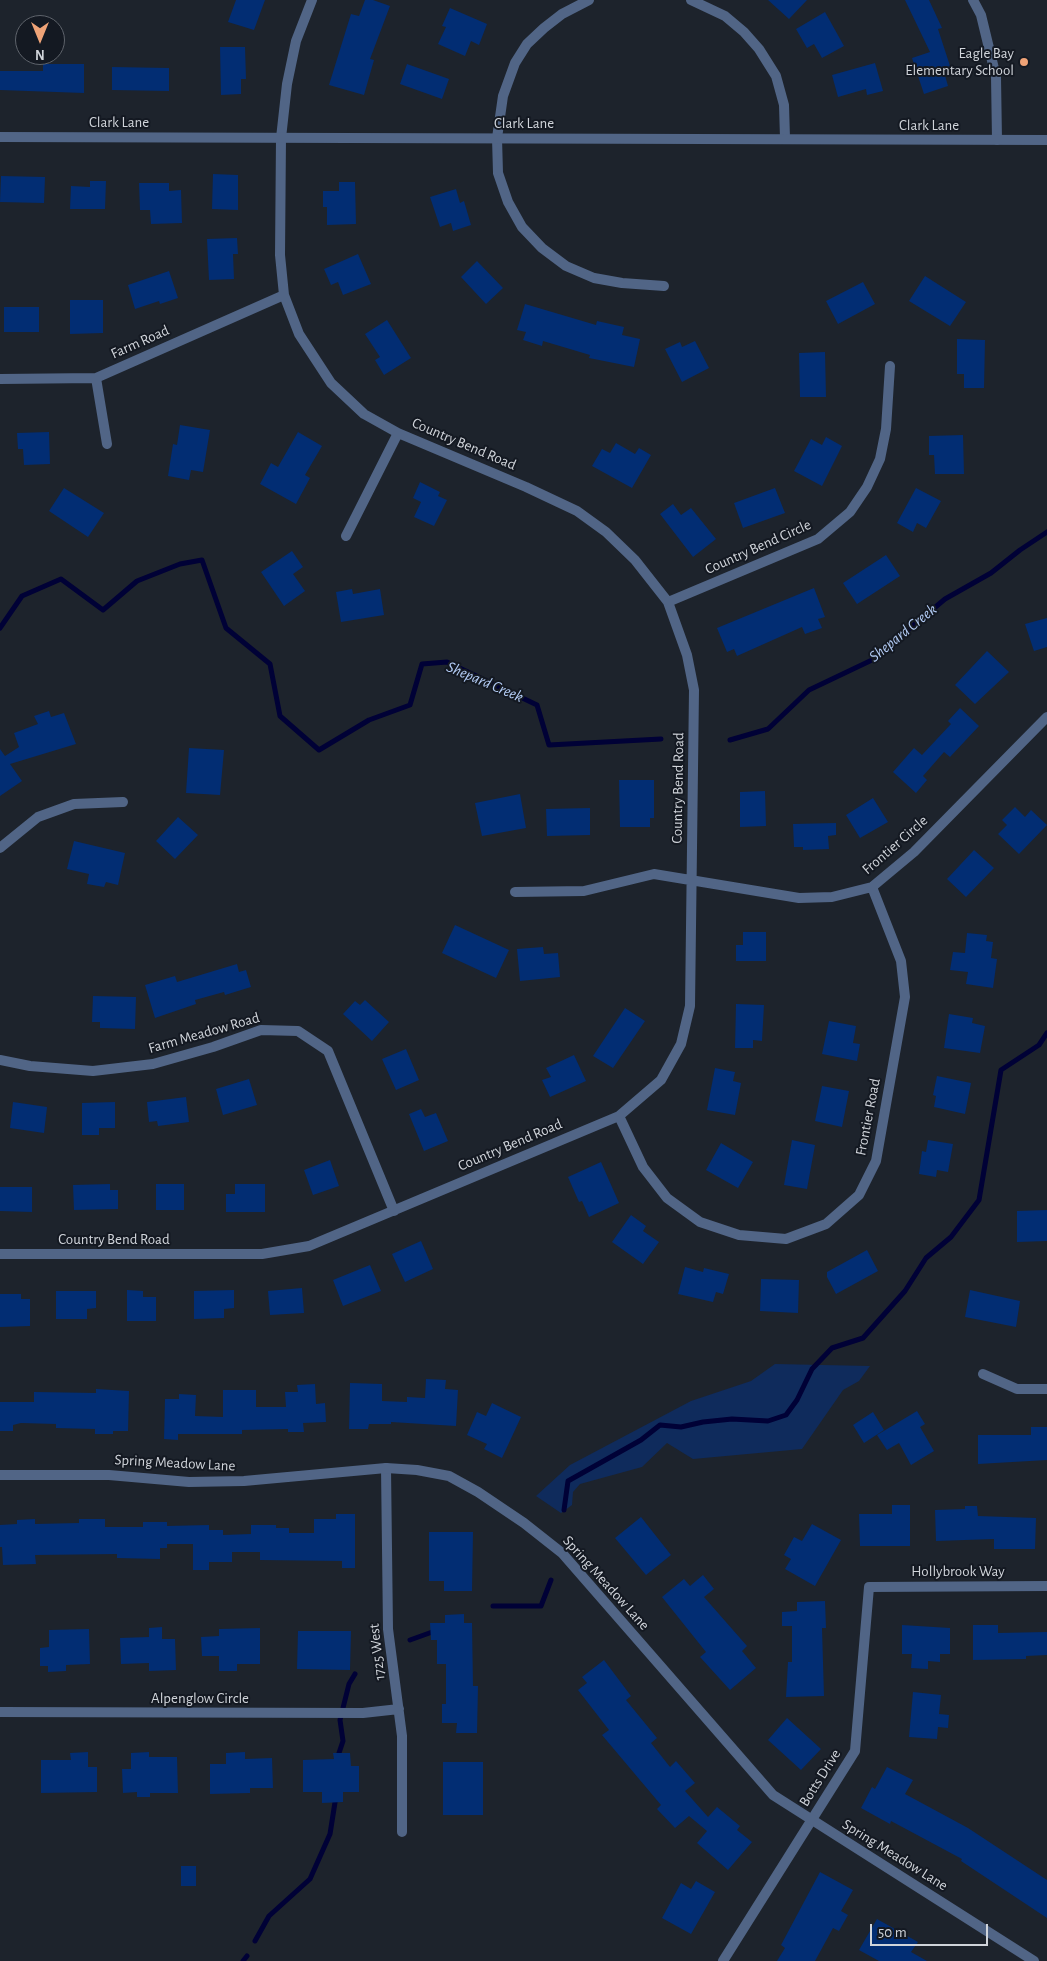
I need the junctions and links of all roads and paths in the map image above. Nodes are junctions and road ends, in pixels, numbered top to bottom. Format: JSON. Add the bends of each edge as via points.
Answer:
{"nodes":[{"id":1,"x":312,"y":0,"type":"edge"},
{"id":2,"x":589,"y":0,"type":"edge"},
{"id":3,"x":690,"y":0,"type":"edge"},
{"id":4,"x":973,"y":0,"type":"edge"},
{"id":5,"x":0,"y":137,"type":"edge"},
{"id":6,"x":281,"y":138,"type":"junction"},
{"id":7,"x":497,"y":138,"type":"junction"},
{"id":8,"x":784,"y":138,"type":"junction"},
{"id":9,"x":997,"y":140,"type":"junction"},
{"id":10,"x":1047,"y":140,"type":"edge"},
{"id":11,"x":664,"y":286,"type":"dead end"},
{"id":12,"x":284,"y":295,"type":"junction"},
{"id":13,"x":890,"y":366,"type":"dead end"},
{"id":14,"x":96,"y":378,"type":"junction"},
{"id":15,"x":0,"y":379,"type":"edge"},
{"id":16,"x":398,"y":433,"type":"junction"},
{"id":17,"x":107,"y":444,"type":"dead end"},
{"id":18,"x":346,"y":536,"type":"dead end"},
{"id":19,"x":668,"y":602,"type":"junction"},
{"id":20,"x":1047,"y":717,"type":"edge"},
{"id":21,"x":123,"y":802,"type":"dead end"},
{"id":22,"x":0,"y":848,"type":"edge"},
{"id":23,"x":691,"y":878,"type":"junction"},
{"id":24,"x":872,"y":887,"type":"junction"},
{"id":25,"x":514,"y":892,"type":"dead end"},
{"id":26,"x":0,"y":1060,"type":"edge"},
{"id":27,"x":619,"y":1116,"type":"junction"},
{"id":28,"x":394,"y":1210,"type":"junction"},
{"id":29,"x":0,"y":1254,"type":"edge"},
{"id":30,"x":983,"y":1374,"type":"dead end"},
{"id":31,"x":1047,"y":1389,"type":"edge"},
{"id":32,"x":386,"y":1468,"type":"junction"},
{"id":33,"x":0,"y":1476,"type":"edge"},
{"id":34,"x":1047,"y":1586,"type":"edge"},
{"id":35,"x":869,"y":1587,"type":"joint"},
{"id":36,"x":399,"y":1709,"type":"junction"},
{"id":37,"x":0,"y":1712,"type":"edge"},
{"id":38,"x":812,"y":1820,"type":"junction"},
{"id":39,"x":402,"y":1832,"type":"dead end"},
{"id":40,"x":723,"y":1961,"type":"edge"},
{"id":41,"x":1034,"y":1961,"type":"edge"}],
"edges":[{"from":1,"to":6,"type":"street","name":"Country Bend Road","via":[[296,41]]},
{"from":2,"to":7,"type":"street","via":[[562,14],[527,44],[515,63],[503,96]]},
{"from":3,"to":8,"type":"street","via":[[725,16],[759,49],[776,76],[784,105]]},
{"from":4,"to":9,"type":"street","via":[[981,15],[996,77]]},
{"from":5,"to":6,"type":"street","name":"Clark Lane"},
{"from":6,"to":7,"type":"street","name":"Clark Lane"},
{"from":6,"to":12,"type":"street","name":"Country Bend Road","via":[[280,254]]},
{"from":7,"to":8,"type":"street","name":"Clark Lane"},
{"from":7,"to":11,"type":"street","via":[[498,173],[508,202],[522,227],[542,248],[566,266],[594,278]]},
{"from":8,"to":9,"type":"street","name":"Clark Lane"},
{"from":9,"to":10,"type":"street","name":"Clark Lane"},
{"from":12,"to":14,"type":"street","name":"Farm Road"},
{"from":12,"to":16,"type":"street","name":"Country Bend Road","via":[[299,334],[331,383],[364,414]]},
{"from":13,"to":19,"type":"street","name":"Country Bend Circle","via":[[886,429],[880,459],[850,512],[818,539]]},
{"from":14,"to":15,"type":"street","name":"Farm Road"},
{"from":14,"to":17,"type":"street"},
{"from":16,"to":18,"type":"street"},
{"from":16,"to":19,"type":"street","name":"Country Bend Road","via":[[577,511],[636,560]]},
{"from":19,"to":23,"type":"street","name":"Country Bend Road","via":[[687,655],[694,690]]},
{"from":20,"to":24,"type":"street","name":"Frontier Circle","via":[[914,852]]},
{"from":21,"to":22,"type":"street","via":[[74,804],[38,817]]},
{"from":23,"to":24,"type":"street","name":"Frontier Circle","via":[[799,898],[832,896]]},
{"from":23,"to":25,"type":"street","name":"Frontier Circle","via":[[654,874],[584,891]]},
{"from":23,"to":27,"type":"street","name":"Country Bend Road","via":[[690,1006],[681,1044],[661,1080]]},
{"from":24,"to":27,"type":"street","name":"Frontier Road","via":[[901,961],[906,997],[876,1160],[859,1195],[826,1224],[786,1239],[738,1235],[700,1222],[667,1198],[643,1167]]},
{"from":26,"to":28,"type":"street","name":"Farm Meadow Road","via":[[93,1071],[154,1064],[261,1030],[298,1031],[328,1051]]},
{"from":27,"to":28,"type":"street","name":"Country Bend Road"},
{"from":28,"to":29,"type":"street","name":"Country Bend Road","via":[[309,1246],[262,1254]]},
{"from":30,"to":31,"type":"street","via":[[1017,1390]]},
{"from":32,"to":33,"type":"street","name":"Spring Meadow Lane","via":[[244,1481],[189,1482],[109,1474]]},
{"from":32,"to":36,"type":"street","name":"1725 West","via":[[388,1629]]},
{"from":32,"to":38,"type":"street","name":"Spring Meadow Lane","via":[[449,1476],[524,1523],[562,1553],[773,1795]]},
{"from":34,"to":35,"type":"street","name":"Hollybrook Way"},
{"from":35,"to":38,"type":"street","name":"Botts Drive","via":[[855,1750]]},
{"from":36,"to":37,"type":"street","name":"Alpenglow Circle","via":[[363,1713]]},
{"from":36,"to":39,"type":"street","name":"1725 West"},
{"from":38,"to":40,"type":"street","name":"Botts Drive"},
{"from":38,"to":41,"type":"street","name":"Spring Meadow Lane"}]}
